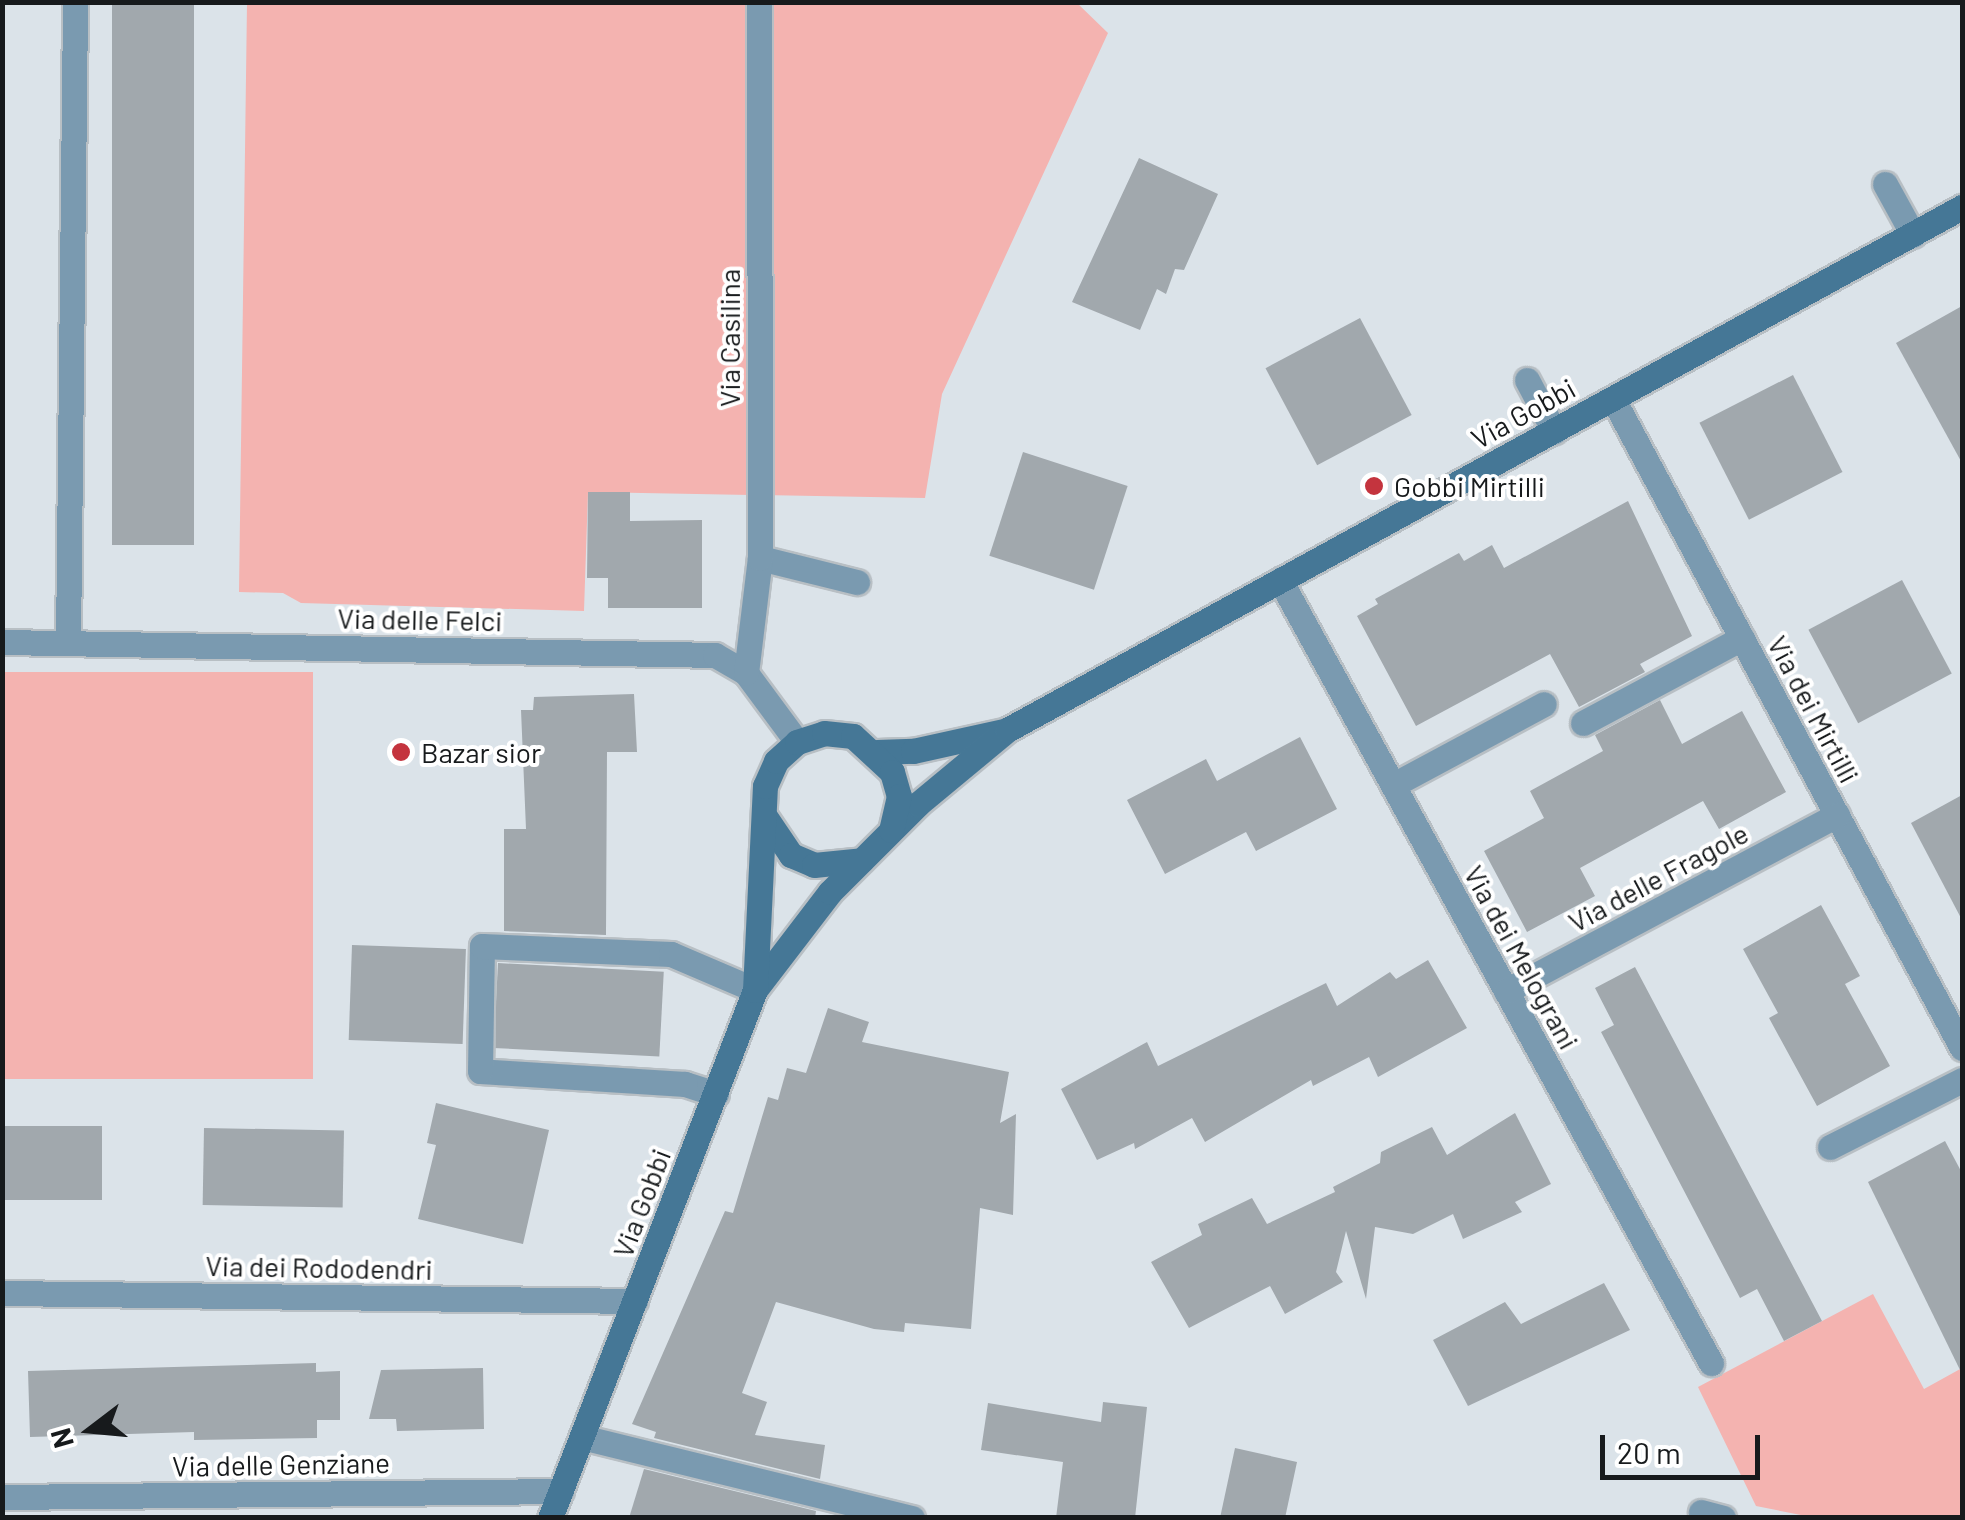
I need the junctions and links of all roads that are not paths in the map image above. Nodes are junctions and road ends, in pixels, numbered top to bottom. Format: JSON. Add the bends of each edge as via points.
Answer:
{"nodes":[{"id":1,"x":75,"y":2,"type":"edge"},
{"id":2,"x":759,"y":2,"type":"edge"},
{"id":3,"x":1885,"y":184,"type":"dead end"},
{"id":4,"x":1962,"y":207,"type":"edge"},
{"id":5,"x":1912,"y":234,"type":"junction"},
{"id":6,"x":1527,"y":380,"type":"dead end"},
{"id":7,"x":1613,"y":399,"type":"junction"},
{"id":8,"x":1554,"y":430,"type":"junction"},
{"id":9,"x":760,"y":558,"type":"junction"},
{"id":10,"x":1280,"y":580,"type":"junction"},
{"id":11,"x":856,"y":582,"type":"dead end"},
{"id":12,"x":1742,"y":638,"type":"junction"},
{"id":13,"x":2,"y":642,"type":"edge"},
{"id":14,"x":68,"y":643,"type":"junction"},
{"id":15,"x":746,"y":673,"type":"junction"},
{"id":16,"x":1544,"y":704,"type":"dead end"},
{"id":17,"x":1583,"y":723,"type":"dead end"},
{"id":18,"x":1008,"y":730,"type":"junction"},
{"id":19,"x":797,"y":742,"type":"junction"},
{"id":20,"x":878,"y":752,"type":"junction"},
{"id":21,"x":1394,"y":785,"type":"junction"},
{"id":22,"x":764,"y":814,"type":"junction"},
{"id":23,"x":1837,"y":815,"type":"junction"},
{"id":24,"x":883,"y":843,"type":"junction"},
{"id":25,"x":862,"y":860,"type":"junction"},
{"id":26,"x":755,"y":990,"type":"junction"},
{"id":27,"x":1506,"y":991,"type":"junction"},
{"id":28,"x":1962,"y":1048,"type":"edge"},
{"id":29,"x":1962,"y":1080,"type":"edge"},
{"id":30,"x":716,"y":1094,"type":"junction"},
{"id":31,"x":1830,"y":1147,"type":"dead end"},
{"id":32,"x":2,"y":1292,"type":"edge"},
{"id":33,"x":635,"y":1301,"type":"junction"},
{"id":34,"x":1711,"y":1363,"type":"dead end"},
{"id":35,"x":582,"y":1438,"type":"junction"},
{"id":36,"x":561,"y":1491,"type":"junction"},
{"id":37,"x":2,"y":1497,"type":"edge"},
{"id":38,"x":550,"y":1518,"type":"edge"},
{"id":39,"x":912,"y":1518,"type":"edge"}],
"edges":[{"from":1,"to":14,"type":"street"},
{"from":2,"to":9,"type":"street","name":"Via Casilina"},
{"from":3,"to":5,"type":"street"},
{"from":4,"to":5,"type":"street","name":"Via Gobbi"},
{"from":5,"to":7,"type":"street","name":"Via Gobbi"},
{"from":6,"to":8,"type":"street"},
{"from":7,"to":8,"type":"street","name":"Via Gobbi"},
{"from":7,"to":12,"type":"street","name":"Via dei Mirtilli"},
{"from":8,"to":10,"type":"street","name":"Via Gobbi"},
{"from":9,"to":11,"type":"street"},
{"from":9,"to":15,"type":"street","name":"Via Casilina"},
{"from":10,"to":18,"type":"street","name":"Via Gobbi"},
{"from":10,"to":21,"type":"street","name":"Via dei Melograni"},
{"from":12,"to":17,"type":"street"},
{"from":12,"to":23,"type":"street","name":"Via dei Mirtilli"},
{"from":13,"to":14,"type":"street","name":"Via delle Felci"},
{"from":14,"to":15,"type":"street","name":"Via delle Felci","via":[[694,653]]},
{"from":15,"to":19,"type":"street"},
{"from":16,"to":21,"type":"street"},
{"from":18,"to":20,"type":"street","name":"Via Gobbi","via":[[914,751]]},
{"from":18,"to":24,"type":"street","name":"Via Gobbi"},
{"from":19,"to":20,"type":"street","name":"Via Gobbi","via":[[824,733],[852,736]]},
{"from":19,"to":22,"type":"street","name":"Via Gobbi","via":[[770,773]]},
{"from":20,"to":24,"type":"street","via":[[898,796]]},
{"from":21,"to":27,"type":"street","name":"Via dei Melograni"},
{"from":22,"to":25,"type":"street","via":[[791,855],[838,868]]},
{"from":22,"to":26,"type":"street","name":"Via Gobbi"},
{"from":23,"to":27,"type":"street","name":"Via delle Fragole"},
{"from":23,"to":28,"type":"street","name":"Via dei Mirtilli"},
{"from":24,"to":25,"type":"street","name":"Via Gobbi"},
{"from":25,"to":26,"type":"street","name":"Via Gobbi"},
{"from":26,"to":30,"type":"street","name":"Via Gobbi"},
{"from":26,"to":30,"type":"street","via":[[671,954],[482,946],[480,1071],[685,1084]]},
{"from":27,"to":34,"type":"street","name":"Via dei Melograni"},
{"from":29,"to":31,"type":"street"},
{"from":30,"to":33,"type":"street","name":"Via Gobbi"},
{"from":32,"to":33,"type":"street","name":"Via dei Rododendri"},
{"from":33,"to":35,"type":"street","name":"Via Gobbi"},
{"from":35,"to":36,"type":"street","name":"Via Gobbi"},
{"from":35,"to":39,"type":"street"},
{"from":36,"to":37,"type":"street","name":"Via delle Genziane"},
{"from":36,"to":38,"type":"street","name":"Via Gobbi"}]}
